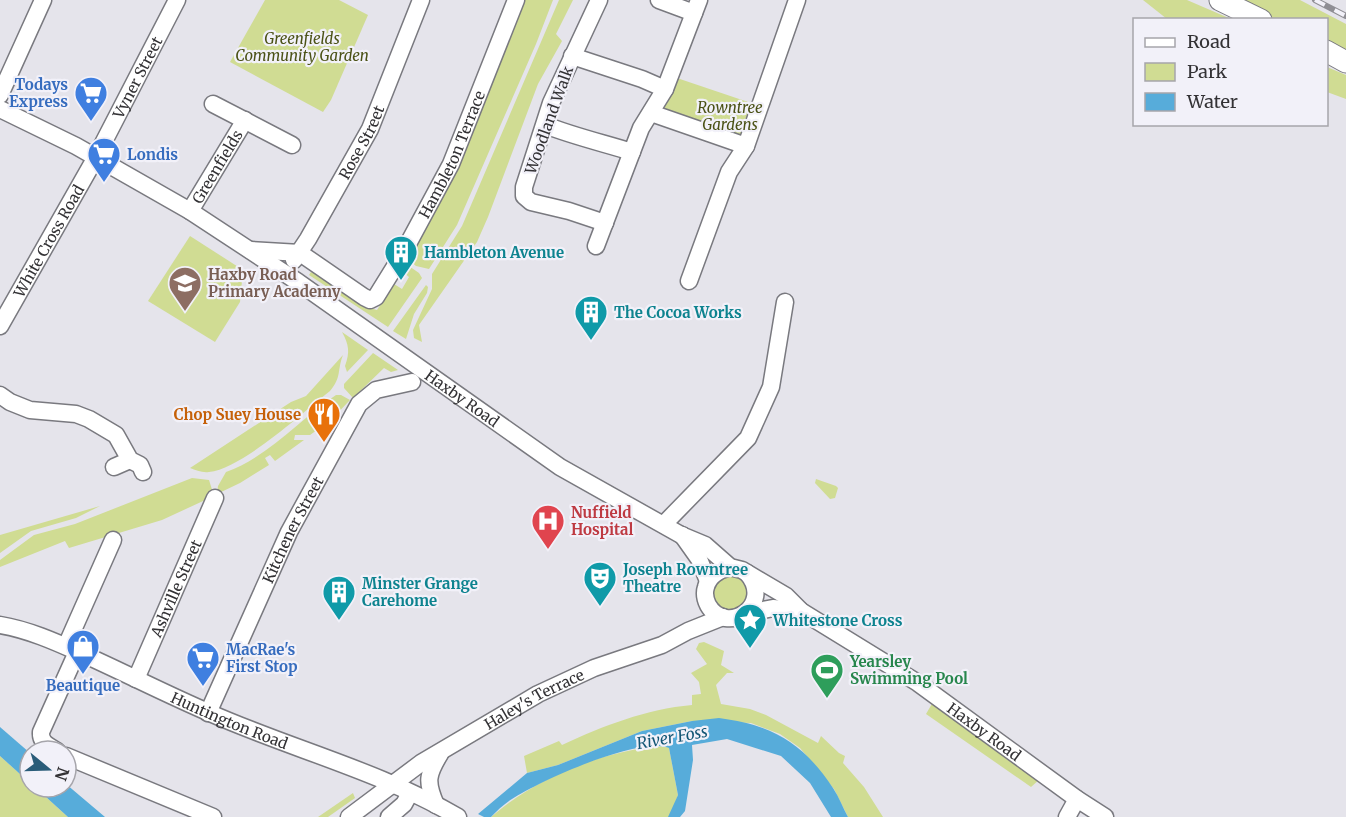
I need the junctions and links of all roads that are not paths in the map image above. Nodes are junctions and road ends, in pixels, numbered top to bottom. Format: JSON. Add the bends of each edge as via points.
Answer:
{"nodes":[{"id":1,"x":43,"y":0,"type":"edge"},
{"id":2,"x":177,"y":0,"type":"edge"},
{"id":3,"x":421,"y":0,"type":"edge"},
{"id":4,"x":516,"y":0,"type":"edge"},
{"id":5,"x":599,"y":0,"type":"edge"},
{"id":6,"x":659,"y":0,"type":"edge"},
{"id":7,"x":797,"y":0,"type":"edge"},
{"id":8,"x":1220,"y":0,"type":"edge"},
{"id":9,"x":697,"y":6,"type":"edge"},
{"id":10,"x":1258,"y":18,"type":"edge"},
{"id":11,"x":1328,"y":52,"type":"edge"},
{"id":12,"x":572,"y":56,"type":"junction"},
{"id":13,"x":1346,"y":62,"type":"edge"},
{"id":14,"x":665,"y":89,"type":"junction"},
{"id":15,"x":0,"y":95,"type":"edge"},
{"id":16,"x":213,"y":104,"type":"dead end"},
{"id":17,"x":0,"y":109,"type":"edge"},
{"id":18,"x":651,"y":113,"type":"junction"},
{"id":19,"x":245,"y":120,"type":"junction"},
{"id":20,"x":544,"y":125,"type":"junction"},
{"id":21,"x":292,"y":145,"type":"dead end"},
{"id":22,"x":746,"y":146,"type":"junction"},
{"id":23,"x":632,"y":152,"type":"junction"},
{"id":24,"x":96,"y":157,"type":"junction"},
{"id":25,"x":190,"y":211,"type":"junction"},
{"id":26,"x":605,"y":223,"type":"junction"},
{"id":27,"x":596,"y":246,"type":"dead end"},
{"id":28,"x":249,"y":250,"type":"junction"},
{"id":29,"x":300,"y":253,"type":"junction"},
{"id":30,"x":285,"y":273,"type":"junction"},
{"id":31,"x":689,"y":282,"type":"dead end"},
{"id":32,"x":785,"y":302,"type":"dead end"},
{"id":33,"x":0,"y":326,"type":"edge"},
{"id":34,"x":412,"y":382,"type":"dead end"},
{"id":35,"x":0,"y":395,"type":"edge"},
{"id":36,"x":130,"y":460,"type":"junction"},
{"id":37,"x":114,"y":467,"type":"dead end"},
{"id":38,"x":143,"y":472,"type":"dead end"},
{"id":39,"x":215,"y":498,"type":"dead end"},
{"id":40,"x":663,"y":524,"type":"junction"},
{"id":41,"x":681,"y":535,"type":"junction"},
{"id":42,"x":113,"y":540,"type":"dead end"},
{"id":43,"x":730,"y":567,"type":"junction"},
{"id":44,"x":747,"y":573,"type":"junction"},
{"id":45,"x":708,"y":581,"type":"junction"},
{"id":46,"x":707,"y":602,"type":"junction"},
{"id":47,"x":801,"y":611,"type":"junction"},
{"id":48,"x":744,"y":614,"type":"junction"},
{"id":49,"x":723,"y":617,"type":"junction"},
{"id":50,"x":0,"y":625,"type":"edge"},
{"id":51,"x":688,"y":630,"type":"junction"},
{"id":52,"x":71,"y":649,"type":"junction"},
{"id":53,"x":136,"y":679,"type":"junction"},
{"id":54,"x":208,"y":713,"type":"junction"},
{"id":55,"x":42,"y":739,"type":"edge"},
{"id":56,"x":442,"y":750,"type":"junction"},
{"id":57,"x":78,"y":761,"type":"edge"},
{"id":58,"x":391,"y":784,"type":"junction"},
{"id":59,"x":410,"y":792,"type":"junction"},
{"id":60,"x":1077,"y":799,"type":"junction"},
{"id":61,"x":436,"y":805,"type":"junction"},
{"id":62,"x":213,"y":817,"type":"edge"},
{"id":63,"x":349,"y":817,"type":"edge"},
{"id":64,"x":389,"y":817,"type":"edge"},
{"id":65,"x":458,"y":817,"type":"edge"},
{"id":66,"x":1067,"y":817,"type":"edge"},
{"id":67,"x":1105,"y":817,"type":"edge"}],
"edges":[{"from":1,"to":15,"type":"street"},
{"from":2,"to":24,"type":"street","name":"Vyner Street"},
{"from":3,"to":29,"type":"street","name":"Rose Street","via":[[370,129]]},
{"from":4,"to":29,"type":"street","name":"Hambleton Terrace","via":[[450,164],[376,297],[370,300]]},
{"from":5,"to":12,"type":"street","name":"Woodland Walk"},
{"from":6,"to":9,"type":"street"},
{"from":7,"to":22,"type":"street"},
{"from":8,"to":10,"type":"main road"},
{"from":9,"to":14,"type":"street"},
{"from":11,"to":13,"type":"main road"},
{"from":12,"to":14,"type":"street"},
{"from":12,"to":20,"type":"street","name":"Woodland Walk"},
{"from":14,"to":18,"type":"street"},
{"from":16,"to":19,"type":"street","name":"Greenfields"},
{"from":17,"to":24,"type":"street","name":"Haxby Road"},
{"from":18,"to":22,"type":"street"},
{"from":18,"to":23,"type":"street"},
{"from":19,"to":21,"type":"street","name":"Greenfields"},
{"from":19,"to":25,"type":"street","name":"Greenfields"},
{"from":20,"to":23,"type":"street"},
{"from":20,"to":26,"type":"street","name":"Woodland Walk","via":[[524,196],[531,202]]},
{"from":22,"to":31,"type":"street","via":[[729,172]]},
{"from":23,"to":26,"type":"street"},
{"from":24,"to":25,"type":"street","name":"Haxby Road"},
{"from":24,"to":33,"type":"street","name":"White Cross Road"},
{"from":25,"to":28,"type":"street","name":"Haxby Road"},
{"from":26,"to":27,"type":"street"},
{"from":28,"to":29,"type":"street"},
{"from":28,"to":30,"type":"street","name":"Haxby Road"},
{"from":29,"to":30,"type":"street","name":"Rose Street"},
{"from":30,"to":40,"type":"street","name":"Haxby Road","via":[[560,467]]},
{"from":32,"to":40,"type":"street","via":[[771,387],[748,438]]},
{"from":34,"to":54,"type":"street","name":"Kitchener Street","via":[[376,390],[359,404],[289,532]]},
{"from":35,"to":36,"type":"street","via":[[30,410],[90,419],[116,435]]},
{"from":36,"to":37,"type":"street"},
{"from":36,"to":38,"type":"street","via":[[140,465]]},
{"from":39,"to":53,"type":"street","name":"Ashville Street"},
{"from":40,"to":41,"type":"street","name":"Haxby Road"},
{"from":41,"to":43,"type":"street","name":"Haxby Road","via":[[705,545]]},
{"from":41,"to":45,"type":"street","name":"Haxby Road"},
{"from":42,"to":52,"type":"street"},
{"from":43,"to":44,"type":"street","name":"Haxby Road"},
{"from":43,"to":45,"type":"street","via":[[721,569]]},
{"from":44,"to":47,"type":"street","name":"Haxby Road","via":[[786,596]]},
{"from":44,"to":48,"type":"street","via":[[756,594]]},
{"from":45,"to":46,"type":"street"},
{"from":46,"to":49,"type":"street"},
{"from":46,"to":51,"type":"street","name":"Haley's Terrace"},
{"from":47,"to":48,"type":"street","name":"Haxby Road","via":[[773,609]]},
{"from":47,"to":60,"type":"street","name":"Haxby Road","via":[[927,689]]},
{"from":48,"to":49,"type":"street"},
{"from":49,"to":51,"type":"street","name":"Haley's Terrace"},
{"from":50,"to":52,"type":"street","name":"Huntington Road"},
{"from":51,"to":56,"type":"street","name":"Haley's Terrace","via":[[662,645],[559,684]]},
{"from":52,"to":53,"type":"street","name":"Huntington Road"},
{"from":52,"to":55,"type":"street"},
{"from":53,"to":54,"type":"street","name":"Huntington Road"},
{"from":54,"to":58,"type":"street","name":"Huntington Road"},
{"from":56,"to":58,"type":"street","name":"Haley's Terrace"},
{"from":56,"to":61,"type":"street","via":[[429,780]]},
{"from":57,"to":62,"type":"street"},
{"from":58,"to":59,"type":"street","name":"Huntington Road"},
{"from":58,"to":63,"type":"street","name":"Haley's Terrace"},
{"from":59,"to":61,"type":"street","name":"Huntington Road"},
{"from":59,"to":64,"type":"street","via":[[404,804]]},
{"from":60,"to":66,"type":"street"},
{"from":60,"to":67,"type":"street","name":"Haxby Road"},
{"from":61,"to":65,"type":"street","name":"Huntington Road"}]}
